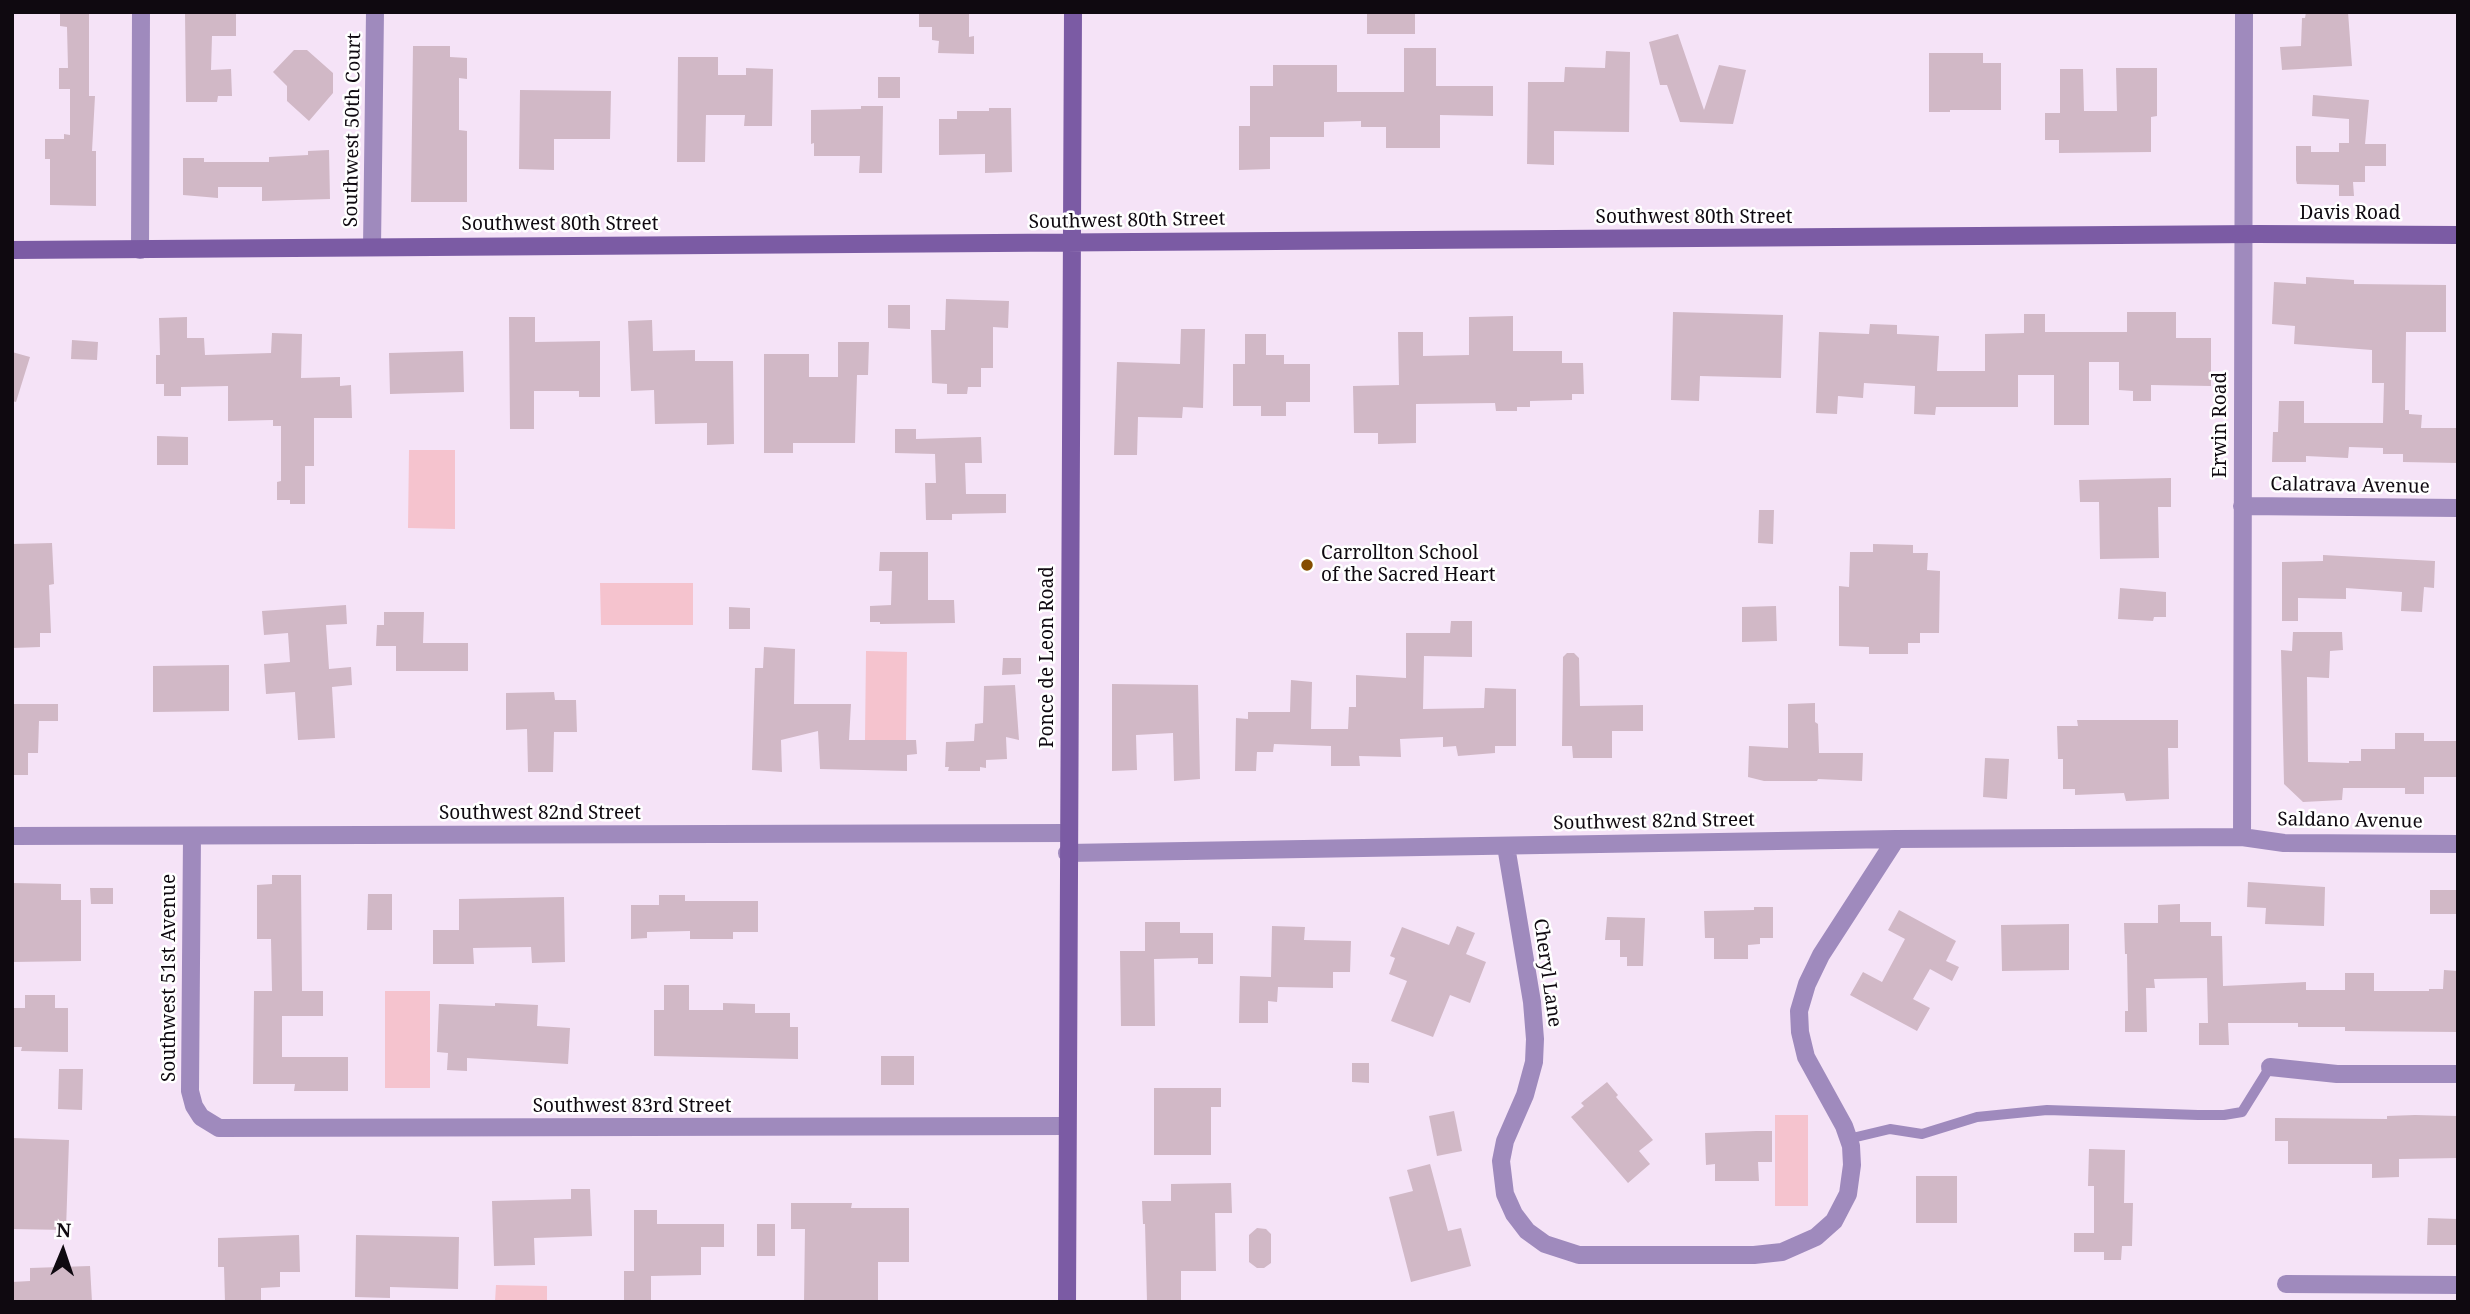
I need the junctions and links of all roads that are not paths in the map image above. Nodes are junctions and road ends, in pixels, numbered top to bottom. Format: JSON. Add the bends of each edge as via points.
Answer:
{"nodes":[{"id":1,"x":141,"y":12,"type":"edge"},
{"id":2,"x":375,"y":12,"type":"edge"},
{"id":3,"x":1073,"y":12,"type":"edge"},
{"id":4,"x":2244,"y":12,"type":"edge"},
{"id":5,"x":2242,"y":235,"type":"junction"},
{"id":6,"x":2458,"y":235,"type":"edge"},
{"id":7,"x":1072,"y":243,"type":"junction"},
{"id":8,"x":372,"y":247,"type":"junction"},
{"id":9,"x":12,"y":250,"type":"edge"},
{"id":10,"x":140,"y":250,"type":"junction"},
{"id":11,"x":2242,"y":506,"type":"junction"},
{"id":12,"x":2458,"y":508,"type":"edge"},
{"id":13,"x":1068,"y":833,"type":"junction"},
{"id":14,"x":12,"y":836,"type":"edge"},
{"id":15,"x":192,"y":836,"type":"junction"},
{"id":16,"x":2242,"y":838,"type":"junction"},
{"id":17,"x":1896,"y":839,"type":"junction"},
{"id":18,"x":2458,"y":844,"type":"edge"},
{"id":19,"x":1506,"y":846,"type":"junction"},
{"id":20,"x":1068,"y":853,"type":"junction"},
{"id":21,"x":2270,"y":1067,"type":"joint"},
{"id":22,"x":2458,"y":1074,"type":"edge"},
{"id":23,"x":201,"y":1117,"type":"joint"},
{"id":24,"x":1066,"y":1126,"type":"junction"},
{"id":25,"x":1848,"y":1139,"type":"junction"},
{"id":26,"x":2286,"y":1284,"type":"dead end"},
{"id":27,"x":2458,"y":1285,"type":"edge"},
{"id":28,"x":1067,"y":1302,"type":"edge"}],
"edges":[{"from":1,"to":10,"type":"street"},
{"from":2,"to":8,"type":"street","name":"Southwest 50th Court"},
{"from":3,"to":7,"type":"street","name":"Ponce de Leon Road"},
{"from":4,"to":5,"type":"street","name":"Erwin Road"},
{"from":5,"to":6,"type":"street","name":"Davis Road"},
{"from":5,"to":7,"type":"street","name":"Southwest 80th Street"},
{"from":5,"to":11,"type":"street","name":"Erwin Road"},
{"from":7,"to":8,"type":"street","name":"Southwest 80th Street"},
{"from":7,"to":13,"type":"street","name":"Ponce de Leon Road"},
{"from":8,"to":10,"type":"street","name":"Southwest 80th Street"},
{"from":9,"to":10,"type":"street","name":"Southwest 80th Street"},
{"from":11,"to":12,"type":"street","name":"Calatrava Avenue"},
{"from":11,"to":16,"type":"street","name":"Erwin Road"},
{"from":13,"to":15,"type":"street","name":"Southwest 82nd Street"},
{"from":13,"to":20,"type":"street","name":"Ponce de Leon Road"},
{"from":14,"to":15,"type":"street","name":"Southwest 82nd Street"},
{"from":15,"to":23,"type":"street","name":"Southwest 51st Avenue","via":[[190,1084]]},
{"from":16,"to":17,"type":"street","name":"Southwest 82nd Street"},
{"from":16,"to":18,"type":"street","name":"Saldano Avenue","via":[[2284,843]]},
{"from":17,"to":19,"type":"street","name":"Southwest 82nd Street"},
{"from":17,"to":25,"type":"street","via":[[1821,955],[1801,1003],[1800,1031],[1806,1057]]},
{"from":19,"to":20,"type":"street","name":"Southwest 82nd Street"},
{"from":19,"to":25,"type":"street","name":"Cheryl Lane","via":[[1535,1039],[1534,1062],[1502,1152],[1500,1171],[1509,1206],[1527,1231],[1545,1244],[1592,1256],[1769,1254],[1792,1249],[1834,1221],[1848,1194],[1852,1165]]},
{"from":20,"to":24,"type":"street","name":"Ponce de Leon Road"},
{"from":21,"to":22,"type":"street","via":[[2337,1074]]},
{"from":21,"to":25,"type":"lane","via":[[2242,1112],[2048,1110],[1977,1118],[1922,1134],[1891,1129]]},
{"from":23,"to":24,"type":"street","name":"Southwest 83rd Street","via":[[211,1125],[232,1129]]},
{"from":24,"to":28,"type":"street","name":"Ponce de Leon Road"},
{"from":26,"to":27,"type":"street"}]}
